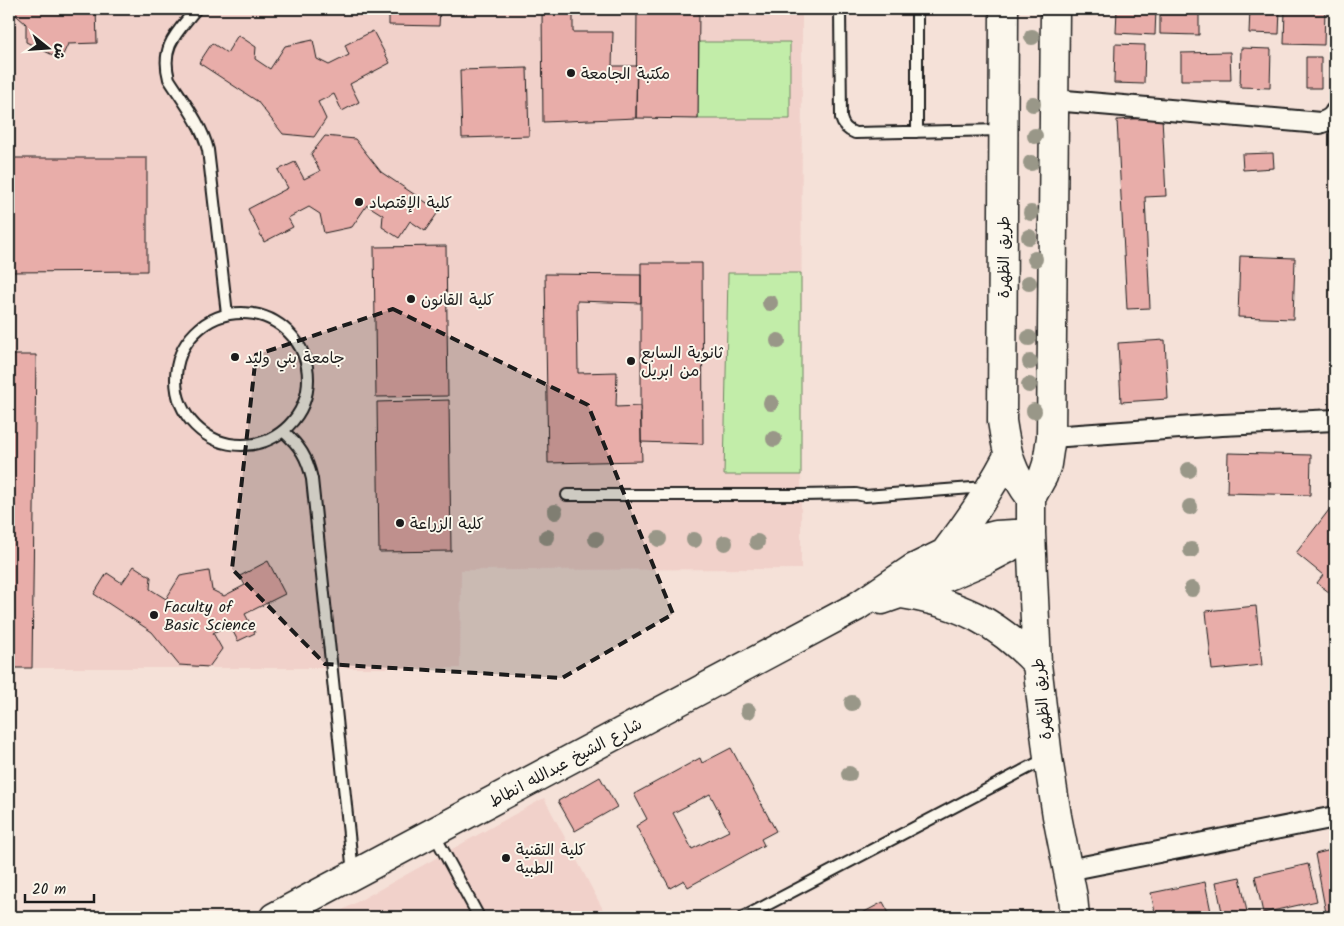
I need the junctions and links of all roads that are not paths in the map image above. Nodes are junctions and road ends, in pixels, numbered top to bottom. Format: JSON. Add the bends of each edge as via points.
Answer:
{"nodes":[{"id":1,"x":196,"y":9,"type":"edge"},
{"id":2,"x":840,"y":9,"type":"edge"},
{"id":3,"x":917,"y":9,"type":"edge"},
{"id":4,"x":1004,"y":9,"type":"edge"},
{"id":5,"x":1055,"y":9,"type":"edge"},
{"id":6,"x":1054,"y":100,"type":"junction"},
{"id":7,"x":1335,"y":113,"type":"edge"},
{"id":8,"x":1004,"y":130,"type":"junction"},
{"id":9,"x":917,"y":132,"type":"junction"},
{"id":10,"x":227,"y":314,"type":"junction"},
{"id":11,"x":1335,"y":420,"type":"edge"},
{"id":12,"x":283,"y":431,"type":"junction"},
{"id":13,"x":1051,"y":436,"type":"junction"},
{"id":14,"x":1008,"y":456,"type":"junction"},
{"id":15,"x":991,"y":486,"type":"junction"},
{"id":16,"x":568,"y":495,"type":"dead end"},
{"id":17,"x":1032,"y":498,"type":"junction"},
{"id":18,"x":1031,"y":533,"type":"junction"},
{"id":19,"x":944,"y":553,"type":"junction"},
{"id":20,"x":901,"y":594,"type":"junction"},
{"id":21,"x":856,"y":607,"type":"junction"},
{"id":22,"x":1037,"y":664,"type":"junction"},
{"id":23,"x":1048,"y":758,"type":"junction"},
{"id":24,"x":1335,"y":817,"type":"edge"},
{"id":25,"x":433,"y":833,"type":"junction"},
{"id":26,"x":1068,"y":870,"type":"junction"},
{"id":27,"x":353,"y":875,"type":"junction"},
{"id":28,"x":1078,"y":910,"type":"edge"},
{"id":29,"x":274,"y":917,"type":"edge"},
{"id":30,"x":478,"y":917,"type":"edge"},
{"id":31,"x":744,"y":917,"type":"edge"}],
"edges":[{"from":1,"to":10,"type":"lane","via":[[170,42],[166,70],[201,130],[208,150]]},
{"from":2,"to":9,"type":"lane","via":[[841,118],[846,128],[855,133]]},
{"from":3,"to":9,"type":"lane"},
{"from":4,"to":8,"type":"main road","name":"طريق الظهرة"},
{"from":5,"to":6,"type":"main road","name":"طريق الظهرة"},
{"from":6,"to":7,"type":"street","via":[[1320,123],[1333,118]]},
{"from":6,"to":13,"type":"main road","name":"طريق الظهرة"},
{"from":8,"to":9,"type":"lane"},
{"from":8,"to":14,"type":"main road","name":"طريق الظهرة","via":[[1002,421]]},
{"from":10,"to":12,"type":"lane","via":[[256,314],[270,319],[294,337],[301,350],[308,379],[306,394],[302,408]]},
{"from":10,"to":12,"type":"lane","via":[[200,327],[182,350],[175,380],[182,408],[200,432],[227,444],[257,444]]},
{"from":11,"to":13,"type":"street"},
{"from":12,"to":27,"type":"lane","via":[[302,452],[312,479]]},
{"from":13,"to":17,"type":"main road","name":"طريق الظهرة","via":[[1045,470]]},
{"from":14,"to":15,"type":"main road"},
{"from":14,"to":17,"type":"main road","name":"طريق الظهرة","via":[[1021,485]]},
{"from":15,"to":16,"type":"lane","via":[[865,496]]},
{"from":15,"to":19,"type":"main road"},
{"from":17,"to":18,"type":"main road","name":"طريق الظهرة"},
{"from":18,"to":19,"type":"main road","name":"شارع الشيخ عبدالله انطاط","via":[[980,538]]},
{"from":18,"to":20,"type":"main road","name":"شارع الشيخ عبدالله انطاط","via":[[988,559]]},
{"from":18,"to":22,"type":"main road","name":"طريق الظهرة"},
{"from":19,"to":21,"type":"main road","name":"شارع الشيخ عبدالله انطاط","via":[[912,569]]},
{"from":20,"to":21,"type":"main road","name":"شارع الشيخ عبدالله انطاط"},
{"from":20,"to":22,"type":"main road","via":[[924,597],[966,611],[1004,634]]},
{"from":21,"to":25,"type":"main road","name":"شارع الشيخ عبدالله انطاط"},
{"from":22,"to":23,"type":"main road","name":"طريق الظهرة"},
{"from":23,"to":26,"type":"main road","name":"طريق الظهرة"},
{"from":23,"to":31,"type":"lane"},
{"from":24,"to":26,"type":"street"},
{"from":25,"to":27,"type":"main road","name":"شارع الشيخ عبدالله انطاط"},
{"from":25,"to":30,"type":"lane"},
{"from":26,"to":28,"type":"main road","name":"طريق الظهرة"},
{"from":27,"to":29,"type":"main road","name":"شارع الشيخ عبدالله انطاط"}]}
